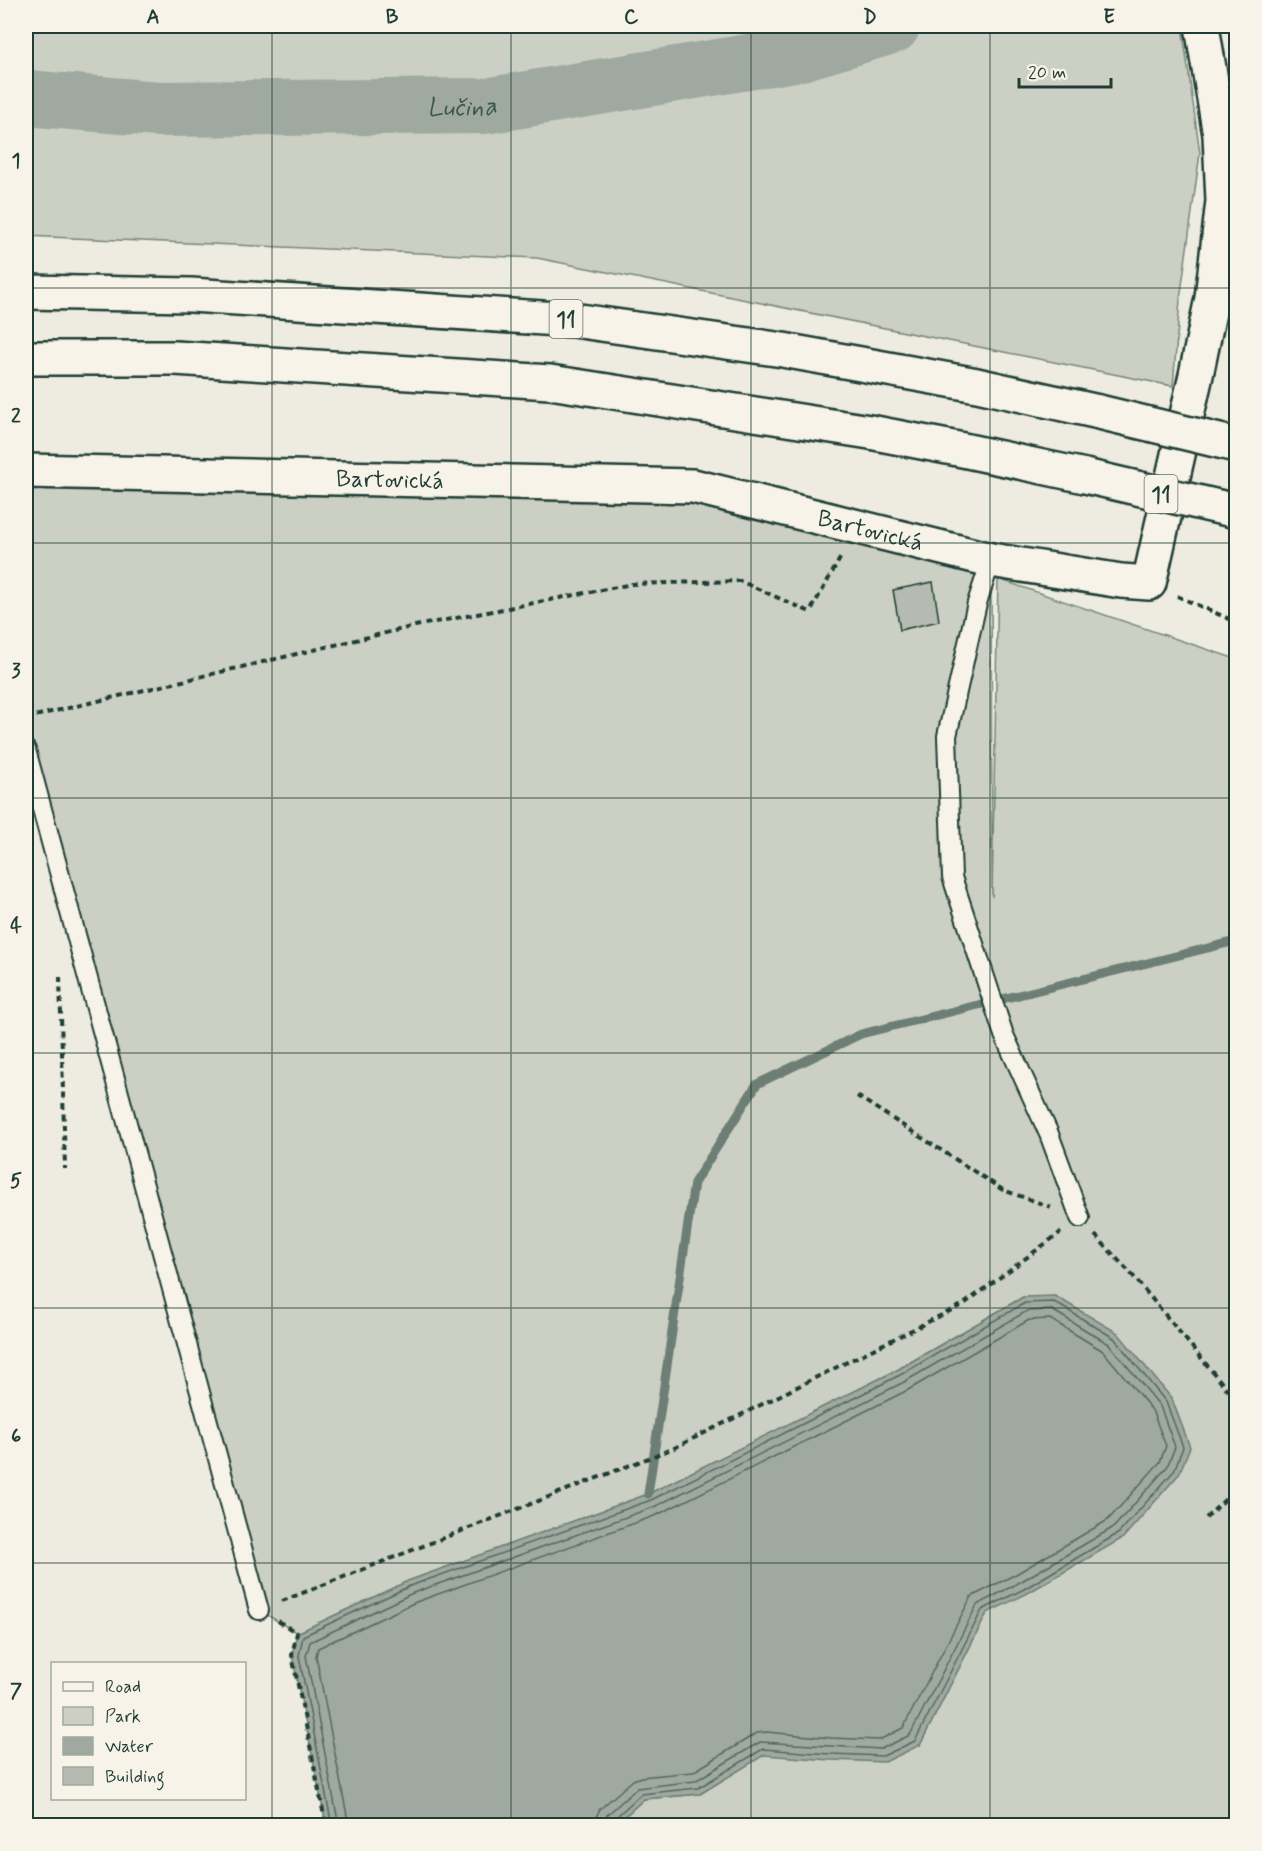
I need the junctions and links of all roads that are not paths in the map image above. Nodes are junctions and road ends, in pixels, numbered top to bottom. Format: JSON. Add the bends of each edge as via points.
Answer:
{"nodes":[{"id":1,"x":1202,"y":26,"type":"edge"},
{"id":2,"x":26,"y":292,"type":"edge"},
{"id":3,"x":26,"y":358,"type":"edge"},
{"id":4,"x":1236,"y":445,"type":"edge"},
{"id":5,"x":26,"y":471,"type":"edge"},
{"id":6,"x":1236,"y":511,"type":"edge"},
{"id":7,"x":991,"y":560,"type":"junction"},
{"id":8,"x":26,"y":750,"type":"edge"},
{"id":9,"x":1080,"y":1218,"type":"road end"},
{"id":10,"x":260,"y":1610,"type":"road end"}],
"edges":[{"from":1,"to":7,"type":"main road","name":"Bartovická","via":[[1220,135],[1223,201],[1212,298],[1149,584]]},
{"from":2,"to":4,"type":"main road","number":"11","bridge":true,"via":[[191,295],[573,320],[783,350],[967,383]]},
{"from":3,"to":6,"type":"main road","number":"11","bridge":true,"via":[[175,358],[550,382],[870,432]]},
{"from":5,"to":7,"type":"main road","name":"Bartovická","via":[[693,486]]},
{"from":7,"to":9,"type":"lane","via":[[977,603],[947,736],[952,877],[1004,1035],[1049,1134]]},
{"from":8,"to":10,"type":"lane"}]}
